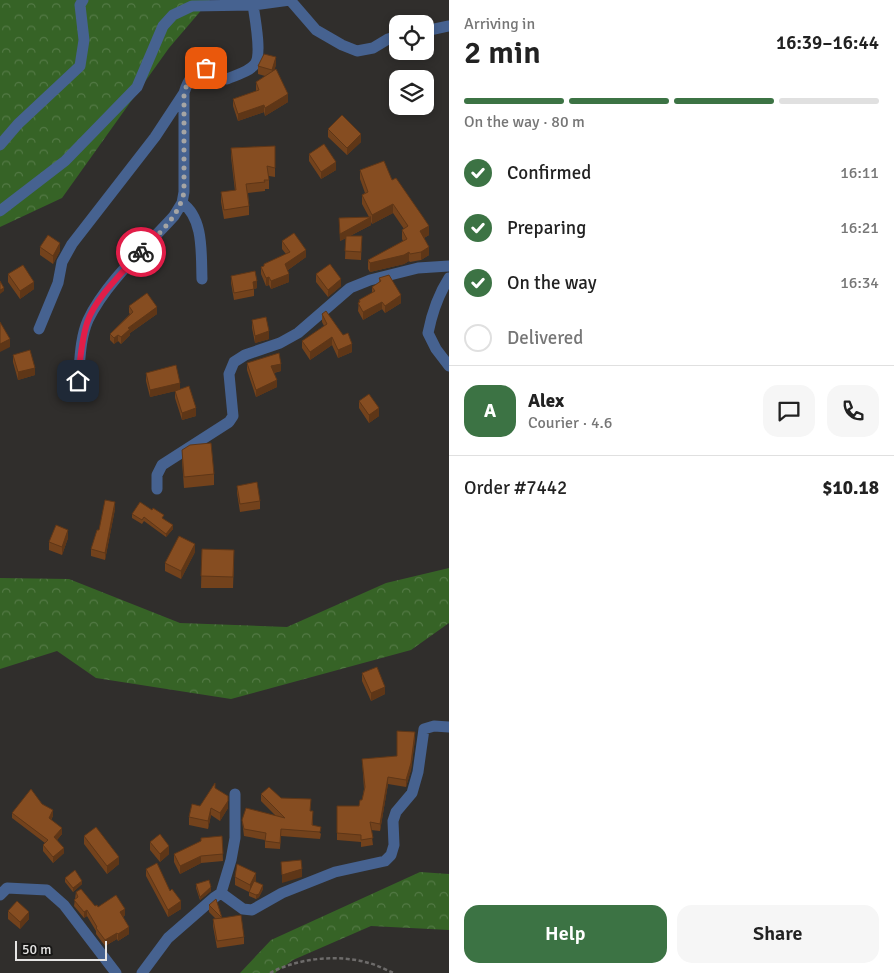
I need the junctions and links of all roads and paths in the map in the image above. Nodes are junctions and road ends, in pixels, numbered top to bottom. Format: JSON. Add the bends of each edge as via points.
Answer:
{"nodes":[{"id":1,"x":82,"y":0,"type":"edge"},
{"id":2,"x":290,"y":0,"type":"edge"},
{"id":3,"x":254,"y":5,"type":"junction"},
{"id":4,"x":449,"y":26,"type":"edge"},
{"id":5,"x":434,"y":29,"type":"edge"},
{"id":6,"x":389,"y":39,"type":"edge"},
{"id":7,"x":184,"y":93,"type":"junction"},
{"id":8,"x":0,"y":145,"type":"edge"},
{"id":9,"x":182,"y":203,"type":"junction"},
{"id":10,"x":0,"y":211,"type":"edge"},
{"id":11,"x":449,"y":266,"type":"edge"},
{"id":12,"x":449,"y":278,"type":"edge"},
{"id":13,"x":202,"y":279,"type":"dead end"},
{"id":14,"x":39,"y":328,"type":"dead end"},
{"id":15,"x":449,"y":366,"type":"edge"},
{"id":16,"x":78,"y":381,"type":"dead end"},
{"id":17,"x":157,"y":489,"type":"dead end"},
{"id":18,"x":449,"y":727,"type":"edge"},
{"id":19,"x":236,"y":794,"type":"dead end"},
{"id":20,"x":221,"y":893,"type":"junction"},
{"id":21,"x":0,"y":894,"type":"edge"},
{"id":22,"x":116,"y":973,"type":"edge"},
{"id":23,"x":142,"y":973,"type":"edge"},
{"id":24,"x":270,"y":973,"type":"edge"},
{"id":25,"x":394,"y":973,"type":"edge"}],
"edges":[{"from":1,"to":8,"type":"street","via":[[84,40],[80,66]]},
{"from":2,"to":3,"type":"street"},
{"from":2,"to":6,"type":"street","via":[[316,30],[342,46],[358,50],[373,48]]},
{"from":3,"to":7,"type":"street","via":[[256,63],[227,79],[206,68],[188,81]]},
{"from":3,"to":10,"type":"street","via":[[192,6],[173,15],[163,26],[137,87],[65,160]]},
{"from":4,"to":5,"type":"street"},
{"from":7,"to":9,"type":"street"},
{"from":7,"to":14,"type":"street","via":[[72,244],[62,262],[58,283]]},
{"from":9,"to":13,"type":"street","via":[[190,208],[200,235]]},
{"from":9,"to":16,"type":"street","via":[[174,216],[107,289],[88,321]]},
{"from":11,"to":17,"type":"street","via":[[418,268],[350,288],[298,333],[234,362],[229,374],[233,416],[229,422],[162,465],[157,475]]},
{"from":12,"to":15,"type":"street","via":[[432,312],[428,333]]},
{"from":18,"to":20,"type":"street","via":[[424,729],[412,793],[396,812],[394,846],[385,861],[335,872],[282,893],[252,910],[243,909]]},
{"from":19,"to":20,"type":"street","via":[[231,860]]},
{"from":20,"to":23,"type":"street","via":[[168,938]]},
{"from":21,"to":22,"type":"street","via":[[7,888],[48,890],[64,905]]},
{"from":24,"to":25,"type":"path","via":[[288,965],[332,958],[368,963]]}]}
